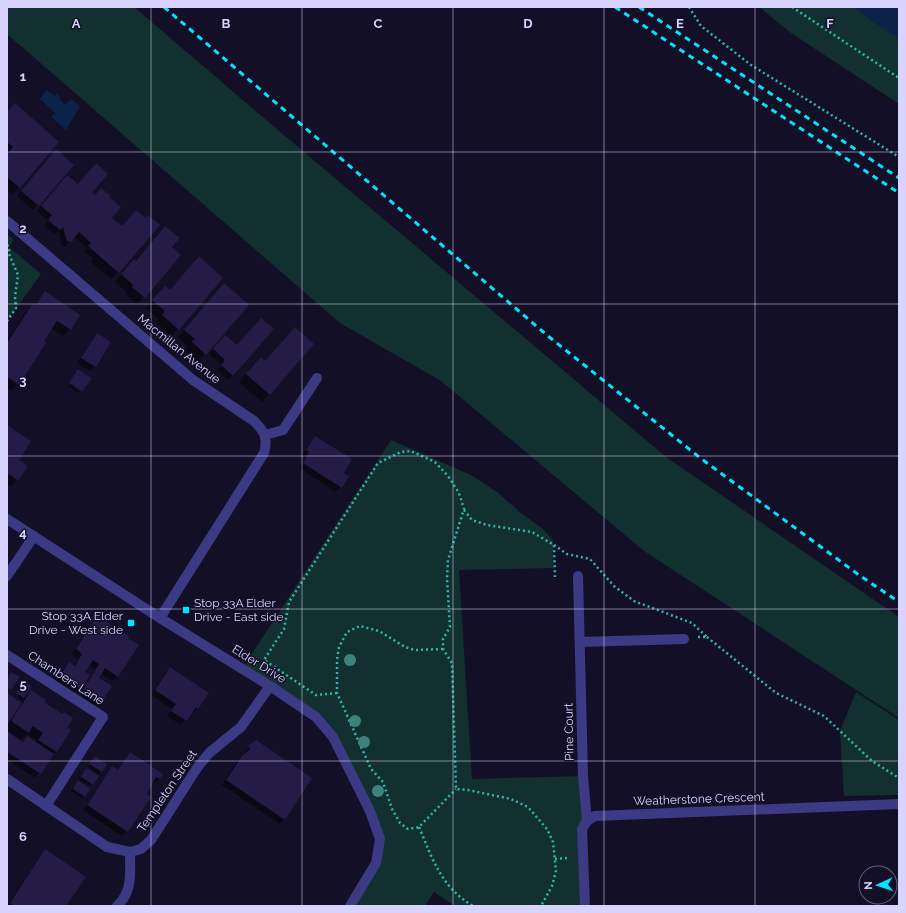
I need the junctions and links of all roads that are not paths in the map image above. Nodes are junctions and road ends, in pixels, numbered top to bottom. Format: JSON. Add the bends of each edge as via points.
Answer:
{"nodes":[{"id":1,"x":7,"y":221,"type":"edge"},
{"id":2,"x":317,"y":378,"type":"dead end"},
{"id":3,"x":265,"y":435,"type":"junction"},
{"id":4,"x":7,"y":519,"type":"edge"},
{"id":5,"x":34,"y":536,"type":"junction"},
{"id":6,"x":7,"y":576,"type":"edge"},
{"id":7,"x":578,"y":576,"type":"dead end"},
{"id":8,"x":160,"y":618,"type":"junction"},
{"id":9,"x":688,"y":638,"type":"road end"},
{"id":10,"x":580,"y":642,"type":"junction"},
{"id":11,"x":7,"y":655,"type":"edge"},
{"id":12,"x":270,"y":686,"type":"junction"},
{"id":13,"x":7,"y":779,"type":"edge"},
{"id":14,"x":899,"y":804,"type":"edge"},
{"id":15,"x":46,"y":806,"type":"junction"},
{"id":16,"x":587,"y":821,"type":"junction"},
{"id":17,"x":130,"y":852,"type":"junction"},
{"id":18,"x":117,"y":906,"type":"edge"},
{"id":19,"x":350,"y":906,"type":"edge"},
{"id":20,"x":585,"y":906,"type":"edge"}],
"edges":[{"from":1,"to":3,"type":"street","name":"Macmillan Avenue","via":[[193,380],[254,421]]},
{"from":2,"to":3,"type":"street","via":[[283,430]]},
{"from":3,"to":8,"type":"street","via":[[264,453]]},
{"from":4,"to":5,"type":"street","name":"Elder Drive"},
{"from":5,"to":6,"type":"street"},
{"from":5,"to":8,"type":"street","name":"Elder Drive"},
{"from":7,"to":10,"type":"street","name":"Pine Court"},
{"from":8,"to":12,"type":"street","name":"Elder Drive"},
{"from":9,"to":10,"type":"street"},
{"from":10,"to":16,"type":"street","name":"Pine Court","via":[[583,776]]},
{"from":11,"to":15,"type":"street","name":"Chambers Lane","via":[[103,717]]},
{"from":12,"to":17,"type":"street","name":"Templeton Street","via":[[241,727],[209,753],[197,768],[151,840],[141,849]]},
{"from":12,"to":19,"type":"street","name":"Elder Drive","via":[[316,717],[334,737],[370,811],[380,839],[376,863]]},
{"from":13,"to":15,"type":"street"},
{"from":14,"to":16,"type":"street","name":"Weatherstone Crescent","via":[[608,815],[594,816]]},
{"from":15,"to":17,"type":"street","via":[[107,847]]},
{"from":16,"to":20,"type":"street","via":[[582,828]]},
{"from":17,"to":18,"type":"street","via":[[129,887],[124,900]]}]}
